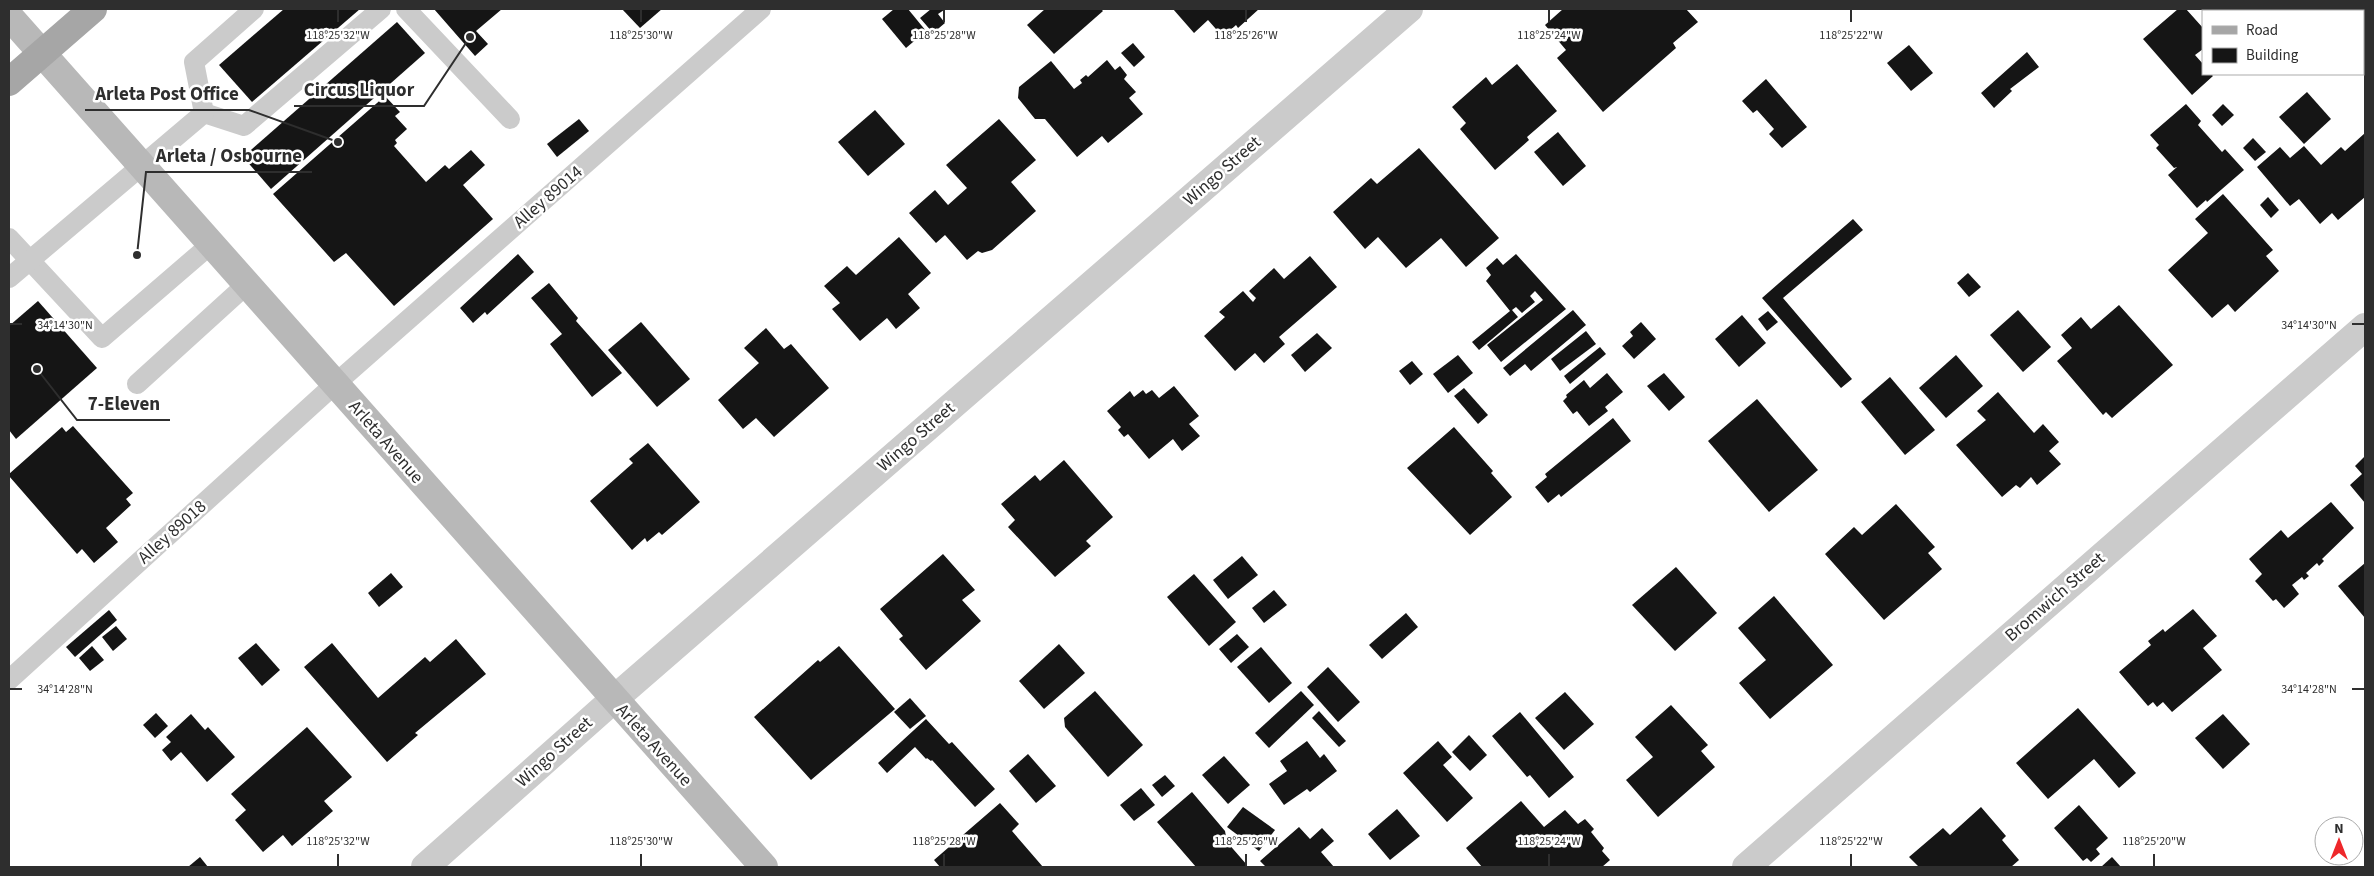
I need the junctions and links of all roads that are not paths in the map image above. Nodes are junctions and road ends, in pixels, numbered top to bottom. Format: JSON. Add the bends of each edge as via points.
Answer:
{"nodes":[{"id":1,"x":93,"y":9,"type":"edge"},
{"id":2,"x":254,"y":9,"type":"edge"},
{"id":3,"x":381,"y":9,"type":"edge"},
{"id":4,"x":406,"y":9,"type":"edge"},
{"id":5,"x":761,"y":9,"type":"edge"},
{"id":6,"x":1409,"y":9,"type":"edge"},
{"id":7,"x":9,"y":16,"type":"edge"},
{"id":8,"x":41,"y":53,"type":"junction"},
{"id":9,"x":9,"y":82,"type":"edge"},
{"id":10,"x":204,"y":113,"type":"junction"},
{"id":11,"x":510,"y":119,"type":"dead end"},
{"id":12,"x":141,"y":167,"type":"junction"},
{"id":13,"x":9,"y":238,"type":"edge"},
{"id":14,"x":210,"y":245,"type":"junction"},
{"id":15,"x":29,"y":260,"type":"junction"},
{"id":16,"x":9,"y":278,"type":"edge"},
{"id":17,"x":246,"y":285,"type":"junction"},
{"id":18,"x":2365,"y":327,"type":"edge"},
{"id":19,"x":137,"y":384,"type":"dead end"},
{"id":20,"x":335,"y":384,"type":"junction"},
{"id":21,"x":9,"y":680,"type":"edge"},
{"id":22,"x":613,"y":700,"type":"junction"},
{"id":23,"x":425,"y":867,"type":"edge"},
{"id":24,"x":764,"y":867,"type":"edge"},
{"id":25,"x":1746,"y":867,"type":"edge"}],
"edges":[{"from":1,"to":8,"type":"main road"},
{"from":2,"to":10,"type":"lane","via":[[194,62]]},
{"from":3,"to":10,"type":"lane","via":[[244,126]]},
{"from":4,"to":11,"type":"lane"},
{"from":5,"to":20,"type":"lane","name":"Alley 89014"},
{"from":6,"to":22,"type":"street","name":"Wingo Street"},
{"from":7,"to":8,"type":"main road","name":"Arleta Avenue"},
{"from":8,"to":9,"type":"main road"},
{"from":8,"to":12,"type":"main road","name":"Arleta Avenue"},
{"from":10,"to":12,"type":"lane"},
{"from":12,"to":14,"type":"main road","name":"Arleta Avenue"},
{"from":12,"to":15,"type":"lane"},
{"from":13,"to":15,"type":"lane"},
{"from":14,"to":15,"type":"lane","via":[[102,338]]},
{"from":14,"to":17,"type":"main road","name":"Arleta Avenue"},
{"from":15,"to":16,"type":"lane"},
{"from":17,"to":19,"type":"lane"},
{"from":17,"to":20,"type":"main road","name":"Arleta Avenue"},
{"from":18,"to":25,"type":"street","name":"Bromwich Street"},
{"from":20,"to":21,"type":"lane","name":"Alley 89018"},
{"from":20,"to":22,"type":"main road","name":"Arleta Avenue"},
{"from":22,"to":23,"type":"street","name":"Wingo Street"},
{"from":22,"to":24,"type":"main road","name":"Arleta Avenue"}]}
